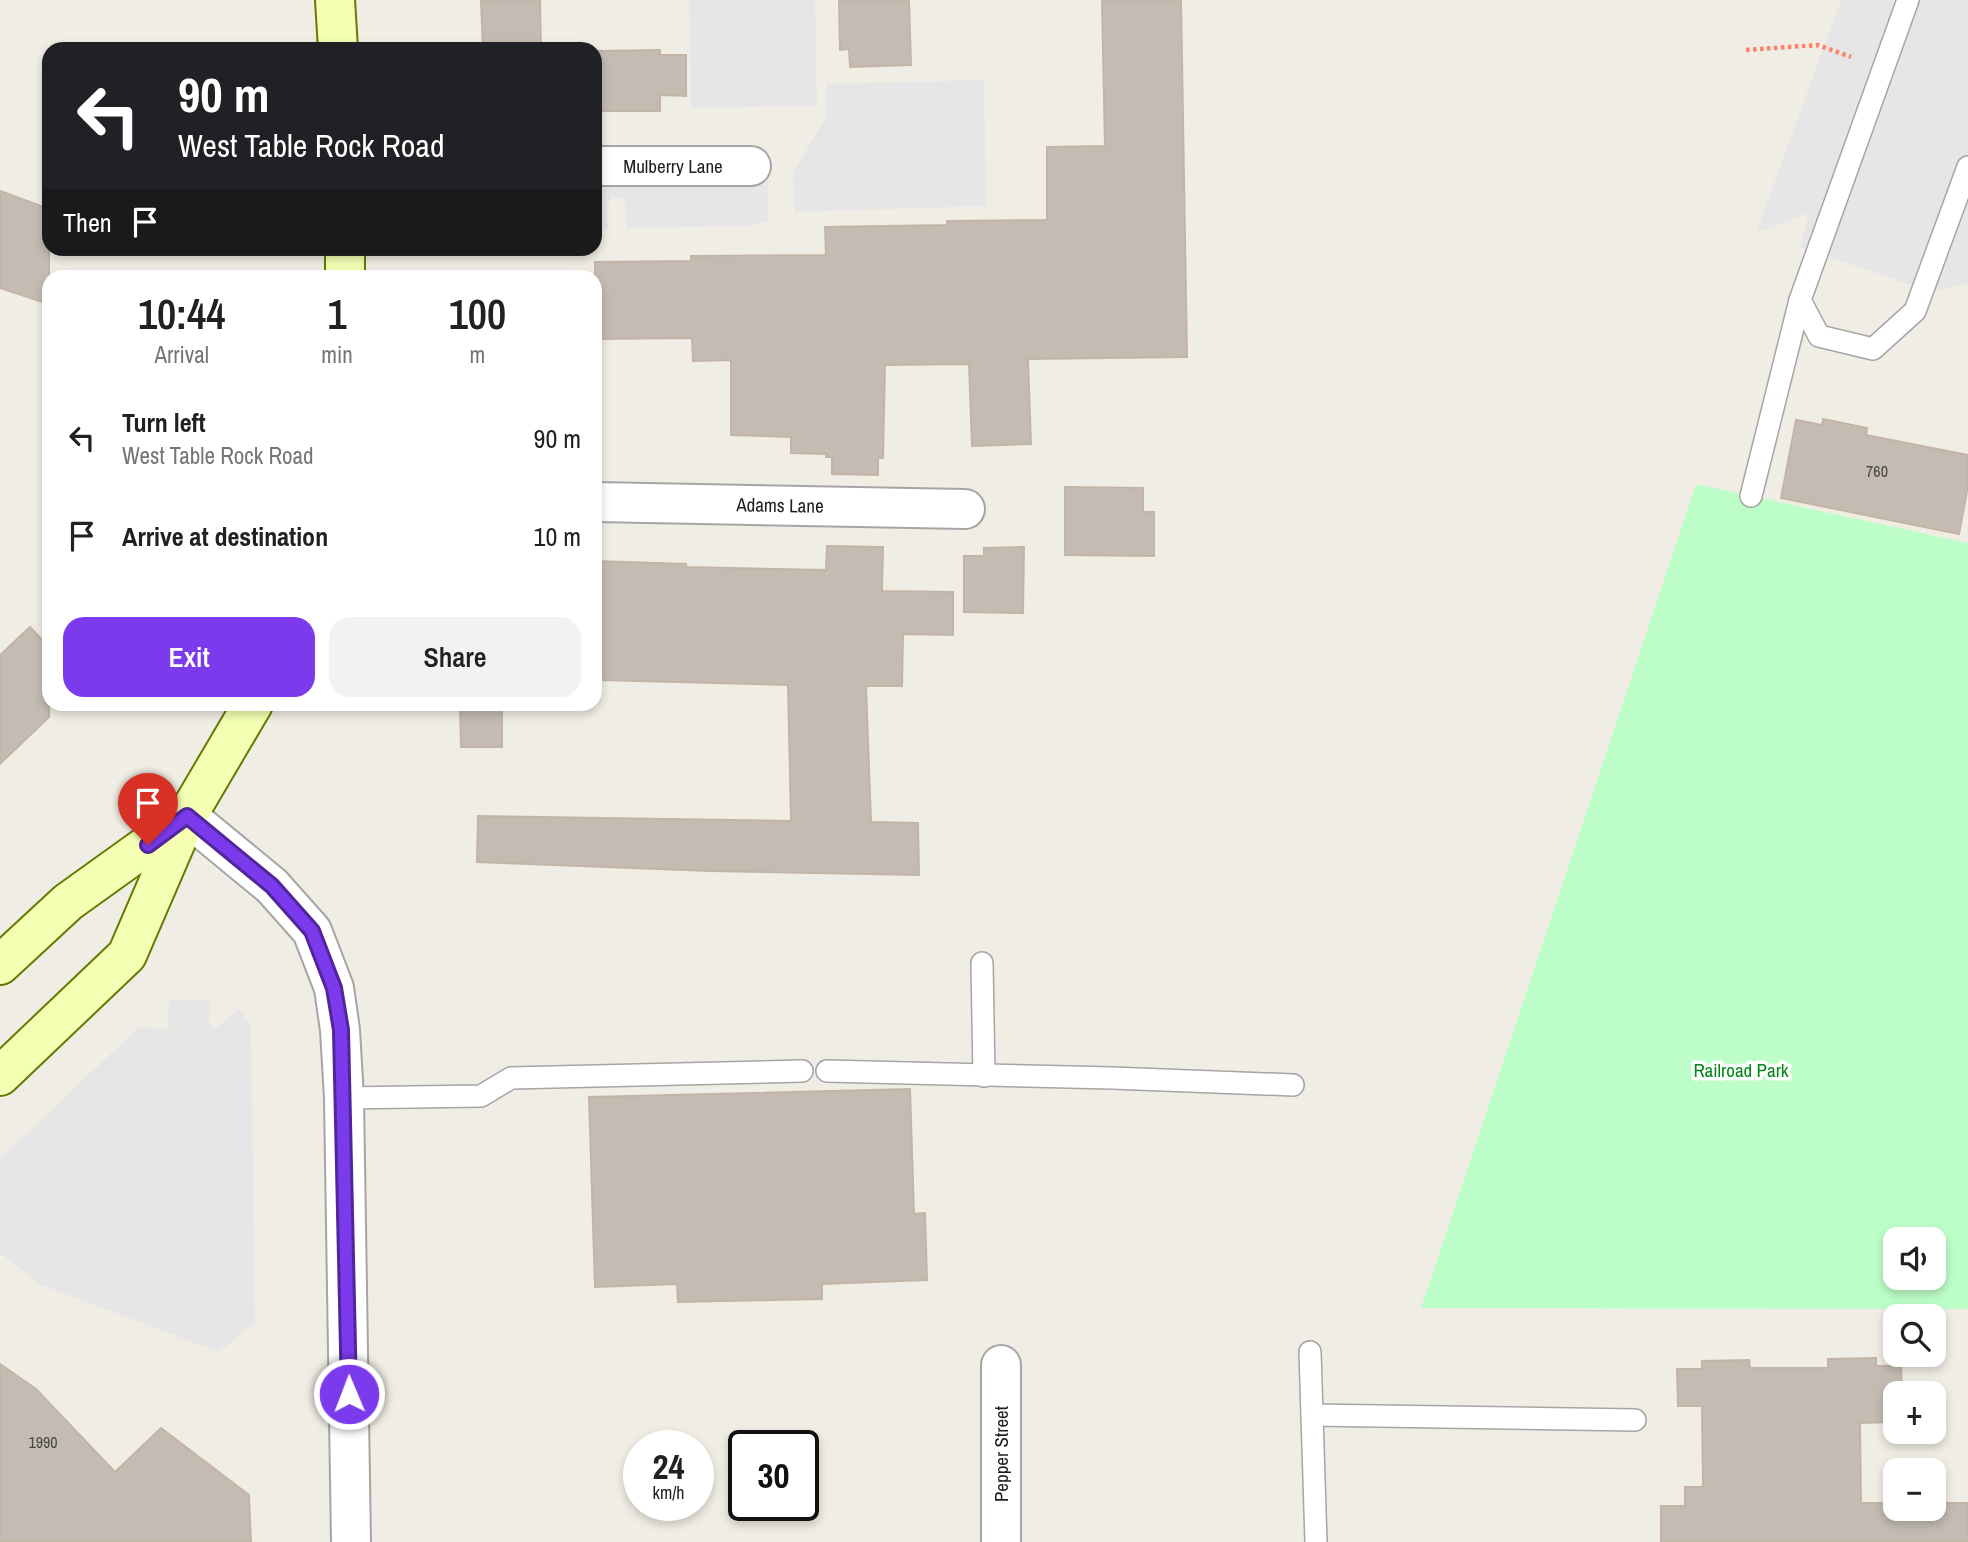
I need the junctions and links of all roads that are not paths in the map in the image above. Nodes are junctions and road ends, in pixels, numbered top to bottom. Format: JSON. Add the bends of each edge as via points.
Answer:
{"nodes":[{"id":1,"x":335,"y":0,"type":"edge"},
{"id":2,"x":1908,"y":0,"type":"edge"},
{"id":3,"x":338,"y":42,"type":"edge"},
{"id":4,"x":602,"y":166,"type":"edge"},
{"id":5,"x":751,"y":166,"type":"dead end"},
{"id":6,"x":1968,"y":167,"type":"edge"},
{"id":7,"x":1800,"y":300,"type":"junction"},
{"id":8,"x":1751,"y":496,"type":"dead end"},
{"id":9,"x":602,"y":502,"type":"edge"},
{"id":10,"x":965,"y":509,"type":"dead end"},
{"id":11,"x":249,"y":711,"type":"edge"},
{"id":12,"x":187,"y":816,"type":"junction"},
{"id":13,"x":982,"y":964,"type":"dead end"},
{"id":14,"x":0,"y":965,"type":"edge"},
{"id":15,"x":802,"y":1071,"type":"dead end"},
{"id":16,"x":827,"y":1071,"type":"dead end"},
{"id":17,"x":0,"y":1076,"type":"edge"},
{"id":18,"x":984,"y":1076,"type":"junction"},
{"id":19,"x":1293,"y":1085,"type":"dead end"},
{"id":20,"x":344,"y":1098,"type":"junction"},
{"id":21,"x":1310,"y":1352,"type":"dead end"},
{"id":22,"x":1001,"y":1365,"type":"dead end"},
{"id":23,"x":1312,"y":1415,"type":"junction"},
{"id":24,"x":1635,"y":1420,"type":"dead end"},
{"id":25,"x":351,"y":1542,"type":"edge"},
{"id":26,"x":1001,"y":1542,"type":"edge"},
{"id":27,"x":1316,"y":1542,"type":"edge"}],
"edges":[{"from":1,"to":3,"type":"main road"},
{"from":2,"to":7,"type":"lane"},
{"from":4,"to":5,"type":"street","name":"Mulberry Lane"},
{"from":6,"to":7,"type":"lane","via":[[1915,311],[1873,349],[1819,336]]},
{"from":7,"to":8,"type":"lane"},
{"from":9,"to":10,"type":"street","name":"Adams Lane"},
{"from":11,"to":12,"type":"main road"},
{"from":12,"to":14,"type":"main road","via":[[68,902]]},
{"from":12,"to":17,"type":"main road","via":[[127,955]]},
{"from":12,"to":20,"type":"street","via":[[272,886],[312,931],[334,988]]},
{"from":13,"to":18,"type":"lane"},
{"from":15,"to":20,"type":"lane","via":[[511,1078],[481,1096]]},
{"from":16,"to":18,"type":"lane"},
{"from":18,"to":19,"type":"lane"},
{"from":20,"to":25,"type":"street"},
{"from":21,"to":23,"type":"lane"},
{"from":22,"to":26,"type":"street","name":"Pepper Street"},
{"from":23,"to":24,"type":"lane"},
{"from":23,"to":27,"type":"lane"}]}
